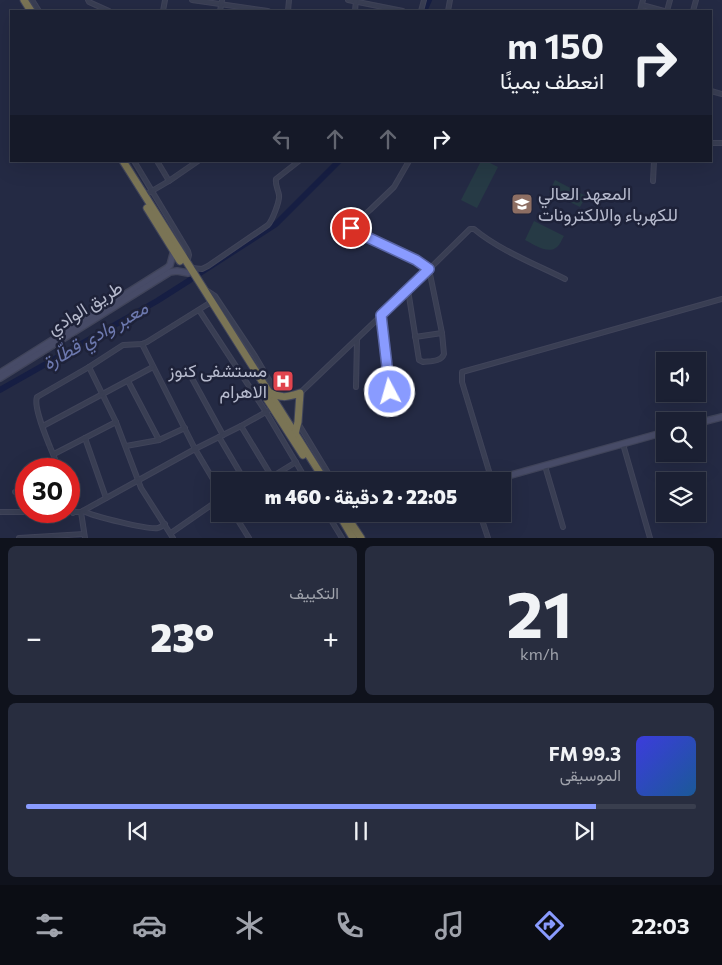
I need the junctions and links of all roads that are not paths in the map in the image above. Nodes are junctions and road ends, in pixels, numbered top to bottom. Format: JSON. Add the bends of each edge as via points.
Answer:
{"nodes":[{"id":1,"x":88,"y":0,"type":"edge"},
{"id":2,"x":192,"y":0,"type":"edge"},
{"id":3,"x":348,"y":0,"type":"edge"},
{"id":4,"x":356,"y":1,"type":"edge"},
{"id":5,"x":222,"y":2,"type":"edge"},
{"id":6,"x":643,"y":2,"type":"edge"},
{"id":7,"x":108,"y":10,"type":"edge"},
{"id":8,"x":263,"y":10,"type":"edge"},
{"id":9,"x":398,"y":10,"type":"edge"},
{"id":10,"x":663,"y":10,"type":"edge"},
{"id":11,"x":119,"y":162,"type":"edge"},
{"id":12,"x":124,"y":162,"type":"edge"},
{"id":13,"x":135,"y":162,"type":"edge"},
{"id":14,"x":158,"y":162,"type":"edge"},
{"id":15,"x":197,"y":162,"type":"edge"},
{"id":16,"x":298,"y":162,"type":"edge"},
{"id":17,"x":408,"y":162,"type":"edge"},
{"id":18,"x":654,"y":162,"type":"edge"},
{"id":19,"x":653,"y":181,"type":"dead end"},
{"id":20,"x":169,"y":182,"type":"junction"},
{"id":21,"x":152,"y":191,"type":"junction"},
{"id":22,"x":145,"y":196,"type":"junction"},
{"id":23,"x":178,"y":246,"type":"junction"},
{"id":24,"x":189,"y":268,"type":"junction"},
{"id":25,"x":429,"y":269,"type":"junction"},
{"id":26,"x":169,"y":270,"type":"junction"},
{"id":27,"x":565,"y":279,"type":"dead end"},
{"id":28,"x":408,"y":290,"type":"junction"},
{"id":29,"x":722,"y":299,"type":"edge"},
{"id":30,"x":208,"y":304,"type":"junction"},
{"id":31,"x":199,"y":310,"type":"junction"},
{"id":32,"x":381,"y":315,"type":"junction"},
{"id":33,"x":442,"y":333,"type":"junction"},
{"id":34,"x":238,"y":336,"type":"junction"},
{"id":35,"x":415,"y":337,"type":"junction"},
{"id":36,"x":356,"y":339,"type":"junction"},
{"id":37,"x":142,"y":344,"type":"junction"},
{"id":38,"x":153,"y":366,"type":"junction"},
{"id":39,"x":90,"y":367,"type":"junction"},
{"id":40,"x":9,"y":370,"type":"junction"},
{"id":41,"x":188,"y":371,"type":"dead end"},
{"id":42,"x":0,"y":373,"type":"edge"},
{"id":43,"x":0,"y":378,"type":"edge"},
{"id":44,"x":128,"y":381,"type":"junction"},
{"id":45,"x":356,"y":387,"type":"dead end"},
{"id":46,"x":268,"y":392,"type":"junction"},
{"id":47,"x":390,"y":392,"type":"dead end"},
{"id":48,"x":103,"y":394,"type":"junction"},
{"id":49,"x":300,"y":394,"type":"junction"},
{"id":50,"x":279,"y":397,"type":"junction"},
{"id":51,"x":269,"y":410,"type":"junction"},
{"id":52,"x":722,"y":416,"type":"edge"},
{"id":53,"x":706,"y":421,"type":"edge"},
{"id":54,"x":116,"y":422,"type":"junction"},
{"id":55,"x":298,"y":422,"type":"junction"},
{"id":56,"x":43,"y":426,"type":"junction"},
{"id":57,"x":241,"y":426,"type":"junction"},
{"id":58,"x":185,"y":428,"type":"junction"},
{"id":59,"x":295,"y":434,"type":"junction"},
{"id":60,"x":656,"y":435,"type":"edge"},
{"id":61,"x":221,"y":436,"type":"junction"},
{"id":62,"x":85,"y":438,"type":"junction"},
{"id":63,"x":159,"y":440,"type":"junction"},
{"id":64,"x":623,"y":444,"type":"junction"},
{"id":65,"x":126,"y":446,"type":"junction"},
{"id":66,"x":195,"y":449,"type":"junction"},
{"id":67,"x":54,"y":454,"type":"junction"},
{"id":68,"x":55,"y":458,"type":"edge"},
{"id":69,"x":296,"y":462,"type":"junction"},
{"id":70,"x":545,"y":466,"type":"junction"},
{"id":71,"x":241,"y":472,"type":"edge"},
{"id":72,"x":269,"y":472,"type":"edge"},
{"id":73,"x":280,"y":472,"type":"edge"},
{"id":74,"x":302,"y":472,"type":"edge"},
{"id":75,"x":318,"y":472,"type":"edge"},
{"id":76,"x":319,"y":472,"type":"edge"},
{"id":77,"x":320,"y":472,"type":"edge"},
{"id":78,"x":488,"y":472,"type":"edge"},
{"id":79,"x":511,"y":475,"type":"edge"},
{"id":80,"x":211,"y":476,"type":"edge"},
{"id":81,"x":138,"y":480,"type":"junction"},
{"id":82,"x":106,"y":498,"type":"junction"},
{"id":83,"x":211,"y":506,"type":"edge"},
{"id":84,"x":0,"y":512,"type":"edge"},
{"id":85,"x":15,"y":512,"type":"edge"},
{"id":86,"x":82,"y":512,"type":"junction"},
{"id":87,"x":239,"y":522,"type":"edge"},
{"id":88,"x":332,"y":522,"type":"edge"},
{"id":89,"x":344,"y":522,"type":"edge"},
{"id":90,"x":355,"y":522,"type":"edge"},
{"id":91,"x":483,"y":522,"type":"edge"},
{"id":92,"x":165,"y":524,"type":"junction"},
{"id":93,"x":563,"y":527,"type":"dead end"},
{"id":94,"x":172,"y":535,"type":"edge"},
{"id":95,"x":84,"y":536,"type":"edge"},
{"id":96,"x":18,"y":538,"type":"edge"},
{"id":97,"x":249,"y":538,"type":"edge"},
{"id":98,"x":342,"y":538,"type":"edge"},
{"id":99,"x":353,"y":538,"type":"edge"},
{"id":100,"x":361,"y":538,"type":"edge"},
{"id":101,"x":488,"y":538,"type":"edge"},
{"id":102,"x":650,"y":538,"type":"edge"}],
"edges":[{"from":1,"to":7,"type":"street"},
{"from":2,"to":5,"type":"street"},
{"from":3,"to":4,"type":"street"},
{"from":4,"to":9,"type":"street"},
{"from":5,"to":8,"type":"street"},
{"from":6,"to":10,"type":"street"},
{"from":11,"to":23,"type":"highway"},
{"from":12,"to":22,"type":"highway"},
{"from":13,"to":21,"type":"street"},
{"from":14,"to":20,"type":"street"},
{"from":15,"to":20,"type":"street"},
{"from":16,"to":24,"type":"street","via":[[276,179],[279,198],[268,225],[208,266]]},
{"from":17,"to":25,"type":"street","via":[[394,187],[351,228]]},
{"from":18,"to":19,"type":"street"},
{"from":20,"to":21,"type":"street"},
{"from":21,"to":22,"type":"street"},
{"from":21,"to":23,"type":"street"},
{"from":22,"to":23,"type":"highway"},
{"from":23,"to":24,"type":"highway"},
{"from":23,"to":24,"type":"street","via":[[189,254]]},
{"from":23,"to":26,"type":"main road"},
{"from":24,"to":26,"type":"main road"},
{"from":24,"to":30,"type":"highway"},
{"from":24,"to":34,"type":"highway"},
{"from":25,"to":27,"type":"street","via":[[472,229]]},
{"from":25,"to":28,"type":"street"},
{"from":25,"to":33,"type":"street"},
{"from":26,"to":40,"type":"main road","name":"طريق الوادي"},
{"from":28,"to":32,"type":"street"},
{"from":28,"to":35,"type":"street"},
{"from":29,"to":78,"type":"street","via":[[462,372],[462,382]]},
{"from":30,"to":31,"type":"street"},
{"from":30,"to":51,"type":"highway"},
{"from":31,"to":37,"type":"street"},
{"from":31,"to":51,"type":"street"},
{"from":32,"to":36,"type":"street"},
{"from":32,"to":47,"type":"street"},
{"from":33,"to":35,"type":"street"},
{"from":33,"to":35,"type":"street","via":[[444,356],[423,362],[419,360]]},
{"from":34,"to":46,"type":"highway"},
{"from":34,"to":50,"type":"street","via":[[256,356]]},
{"from":36,"to":45,"type":"street"},
{"from":36,"to":49,"type":"street"},
{"from":37,"to":38,"type":"street"},
{"from":37,"to":39,"type":"street","via":[[123,345]]},
{"from":38,"to":44,"type":"street"},
{"from":38,"to":58,"type":"street"},
{"from":39,"to":48,"type":"street"},
{"from":39,"to":56,"type":"street","via":[[37,397]]},
{"from":40,"to":42,"type":"main road","name":"طريق الوادي"},
{"from":40,"to":43,"type":"main road","name":"طريق الوادي"},
{"from":41,"to":61,"type":"street"},
{"from":44,"to":48,"type":"street"},
{"from":44,"to":63,"type":"street"},
{"from":46,"to":50,"type":"highway"},
{"from":46,"to":59,"type":"highway"},
{"from":48,"to":54,"type":"street"},
{"from":48,"to":56,"type":"street"},
{"from":49,"to":50,"type":"highway"},
{"from":49,"to":55,"type":"highway"},
{"from":51,"to":57,"type":"street"},
{"from":51,"to":69,"type":"street"},
{"from":51,"to":75,"type":"highway"},
{"from":52,"to":53,"type":"main road"},
{"from":54,"to":62,"type":"street"},
{"from":54,"to":65,"type":"street"},
{"from":55,"to":59,"type":"highway"},
{"from":55,"to":77,"type":"street"},
{"from":56,"to":67,"type":"street"},
{"from":57,"to":61,"type":"street"},
{"from":57,"to":72,"type":"street"},
{"from":58,"to":63,"type":"street"},
{"from":58,"to":66,"type":"street"},
{"from":59,"to":76,"type":"highway"},
{"from":60,"to":64,"type":"main road"},
{"from":61,"to":66,"type":"street"},
{"from":61,"to":71,"type":"street"},
{"from":62,"to":67,"type":"street"},
{"from":62,"to":82,"type":"street"},
{"from":63,"to":65,"type":"street"},
{"from":64,"to":70,"type":"main road"},
{"from":64,"to":102,"type":"street"},
{"from":65,"to":81,"type":"street"},
{"from":66,"to":80,"type":"street"},
{"from":66,"to":81,"type":"street"},
{"from":67,"to":68,"type":"street"},
{"from":69,"to":73,"type":"street"},
{"from":69,"to":74,"type":"street"},
{"from":70,"to":79,"type":"main road"},
{"from":70,"to":93,"type":"street"},
{"from":81,"to":82,"type":"street"},
{"from":81,"to":92,"type":"street"},
{"from":82,"to":86,"type":"street"},
{"from":83,"to":94,"type":"street"},
{"from":84,"to":85,"type":"street"},
{"from":86,"to":92,"type":"street","via":[[143,527],[157,528]]},
{"from":86,"to":95,"type":"street"},
{"from":87,"to":97,"type":"street"},
{"from":88,"to":98,"type":"street"},
{"from":89,"to":99,"type":"highway"},
{"from":90,"to":100,"type":"highway"},
{"from":91,"to":101,"type":"street"},
{"from":92,"to":94,"type":"street"},
{"from":95,"to":96,"type":"street"}]}
